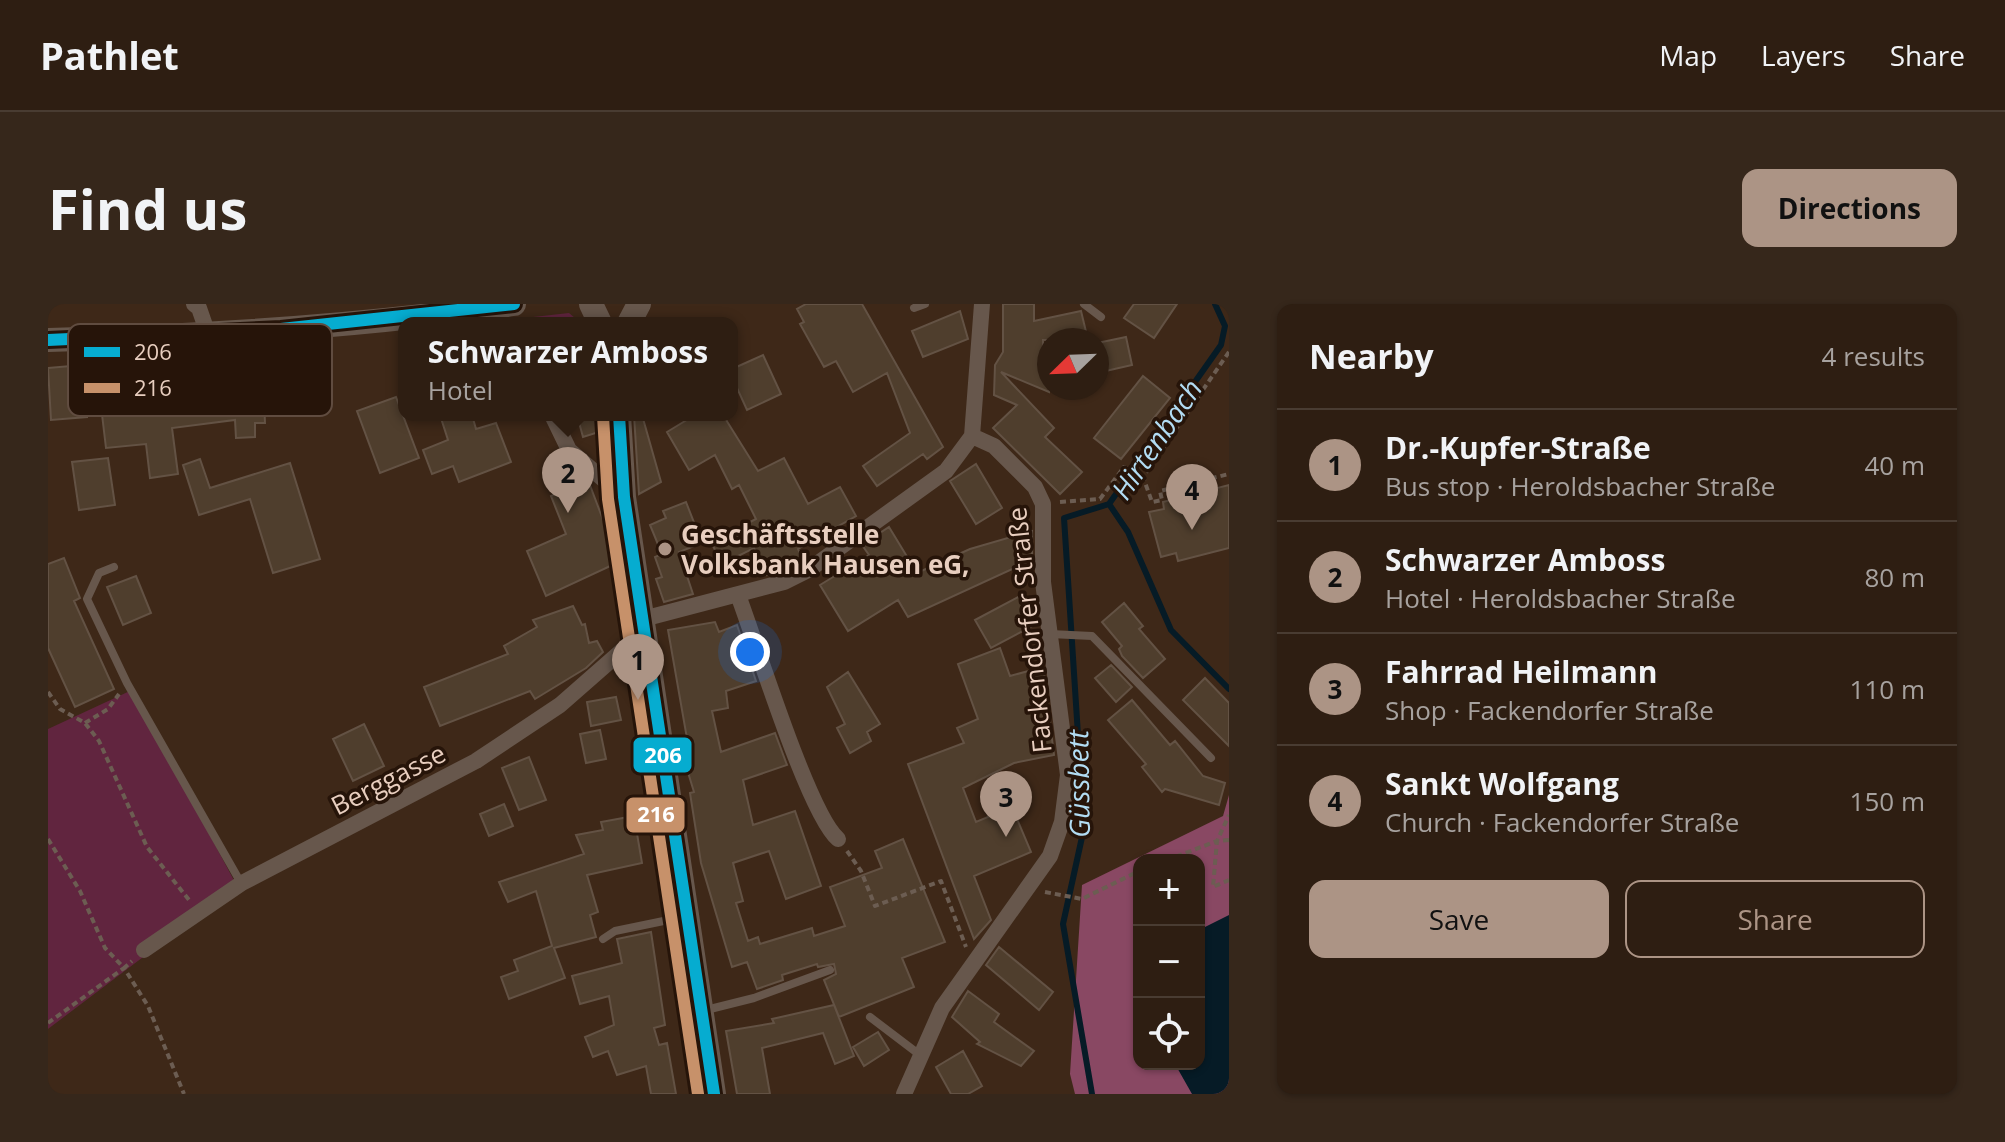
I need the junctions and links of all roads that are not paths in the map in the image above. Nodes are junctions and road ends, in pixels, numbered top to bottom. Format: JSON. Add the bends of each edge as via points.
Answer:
{"nodes":[{"id":1,"x":194,"y":304,"type":"edge"},
{"id":2,"x":511,"y":304,"type":"edge"},
{"id":3,"x":925,"y":304,"type":"edge"},
{"id":4,"x":982,"y":304,"type":"edge"},
{"id":5,"x":1084,"y":304,"type":"edge"},
{"id":6,"x":914,"y":308,"type":"dead end"},
{"id":7,"x":1101,"y":317,"type":"dead end"},
{"id":8,"x":205,"y":324,"type":"edge"},
{"id":9,"x":309,"y":324,"type":"edge"},
{"id":10,"x":68,"y":339,"type":"edge"},
{"id":11,"x":48,"y":340,"type":"edge"},
{"id":12,"x":555,"y":421,"type":"edge"},
{"id":13,"x":619,"y":421,"type":"edge"},
{"id":14,"x":972,"y":436,"type":"junction"},
{"id":15,"x":624,"y":497,"type":"junction"},
{"id":16,"x":114,"y":567,"type":"dead end"},
{"id":17,"x":738,"y":595,"type":"junction"},
{"id":18,"x":643,"y":619,"type":"junction"},
{"id":19,"x":1050,"y":634,"type":"junction"},
{"id":20,"x":647,"y":644,"type":"junction"},
{"id":21,"x":1211,"y":758,"type":"dead end"},
{"id":22,"x":838,"y":839,"type":"road end"},
{"id":23,"x":242,"y":883,"type":"junction"},
{"id":24,"x":687,"y":915,"type":"junction"},
{"id":25,"x":603,"y":939,"type":"dead end"},
{"id":26,"x":144,"y":950,"type":"road end"},
{"id":27,"x":830,"y":970,"type":"dead end"},
{"id":28,"x":701,"y":1011,"type":"junction"},
{"id":29,"x":870,"y":1017,"type":"dead end"},
{"id":30,"x":920,"y":1055,"type":"junction"},
{"id":31,"x":714,"y":1094,"type":"edge"},
{"id":32,"x":904,"y":1094,"type":"edge"}],
"edges":[{"from":1,"to":8,"type":"street"},
{"from":2,"to":9,"type":"street"},
{"from":3,"to":6,"type":"lane"},
{"from":4,"to":14,"type":"street"},
{"from":5,"to":7,"type":"lane"},
{"from":10,"to":11,"type":"street"},
{"from":12,"to":15,"type":"street","via":[[569,450]]},
{"from":13,"to":15,"type":"street"},
{"from":14,"to":17,"type":"street","via":[[946,471],[810,569]]},
{"from":14,"to":19,"type":"street","name":"Fackendorfer Straße","via":[[994,446],[1035,487],[1046,521],[1043,582]]},
{"from":15,"to":18,"type":"street"},
{"from":16,"to":23,"type":"lane","via":[[99,573],[87,599],[127,683]]},
{"from":17,"to":18,"type":"street"},
{"from":17,"to":22,"type":"street","via":[[827,830]]},
{"from":18,"to":20,"type":"street"},
{"from":19,"to":21,"type":"lane","via":[[1092,636]]},
{"from":19,"to":30,"type":"street","name":"Fackendorfer Straße","via":[[1068,775],[1062,822],[1032,886],[972,962]]},
{"from":20,"to":23,"type":"street","name":"Berggasse","via":[[625,648],[560,705],[476,761]]},
{"from":20,"to":24,"type":"street"},
{"from":23,"to":26,"type":"street","name":"Berggasse"},
{"from":24,"to":25,"type":"lane","via":[[615,931]]},
{"from":24,"to":28,"type":"street"},
{"from":27,"to":28,"type":"lane"},
{"from":28,"to":31,"type":"street"},
{"from":29,"to":30,"type":"lane"},
{"from":30,"to":32,"type":"street","name":"Fackendorfer Straße"}]}
